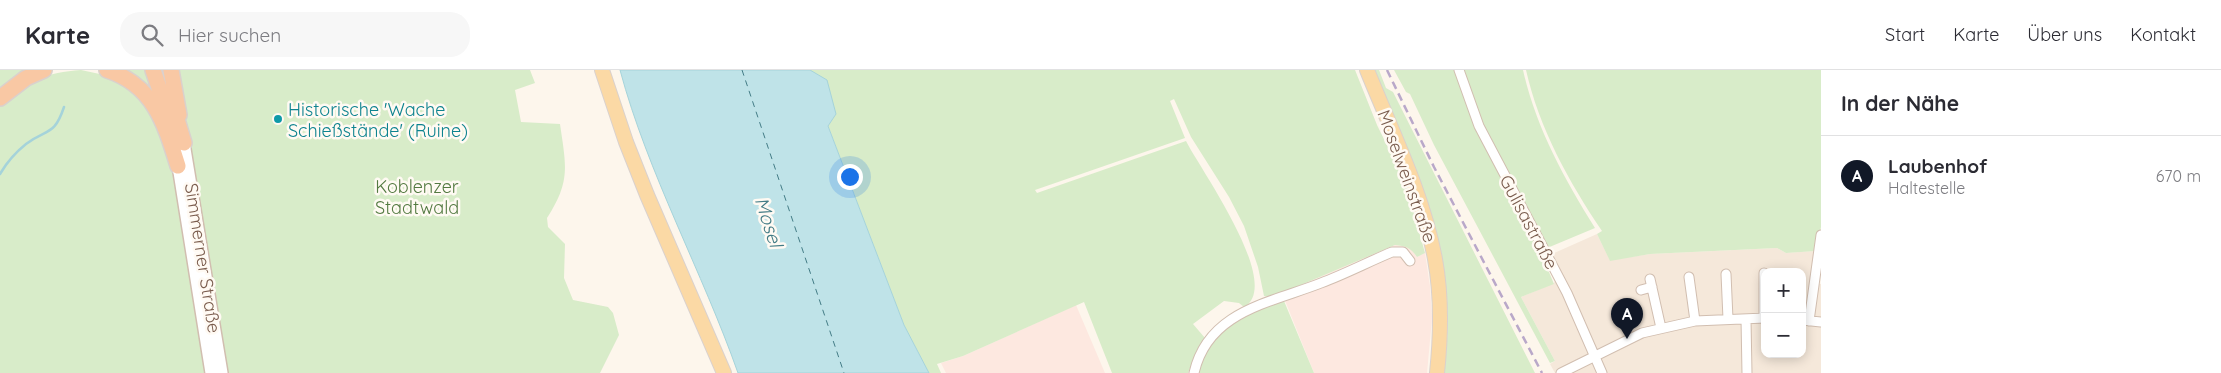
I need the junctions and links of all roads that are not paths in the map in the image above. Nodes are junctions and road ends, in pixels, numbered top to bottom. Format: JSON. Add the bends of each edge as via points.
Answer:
{"nodes":[{"id":1,"x":44,"y":70,"type":"edge"},
{"id":2,"x":107,"y":70,"type":"edge"},
{"id":3,"x":153,"y":70,"type":"edge"},
{"id":4,"x":160,"y":70,"type":"edge"},
{"id":5,"x":170,"y":70,"type":"edge"},
{"id":6,"x":602,"y":70,"type":"edge"},
{"id":7,"x":1367,"y":70,"type":"edge"},
{"id":8,"x":1459,"y":70,"type":"edge"},
{"id":9,"x":0,"y":98,"type":"edge"},
{"id":10,"x":184,"y":143,"type":"junction"},
{"id":11,"x":178,"y":166,"type":"junction"},
{"id":12,"x":1821,"y":235,"type":"edge"},
{"id":13,"x":1410,"y":261,"type":"dead end"},
{"id":14,"x":1726,"y":274,"type":"dead end"},
{"id":15,"x":1689,"y":277,"type":"dead end"},
{"id":16,"x":1641,"y":290,"type":"dead end"},
{"id":17,"x":1746,"y":318,"type":"junction"},
{"id":18,"x":1761,"y":318,"type":"edge"},
{"id":19,"x":1728,"y":319,"type":"junction"},
{"id":20,"x":1694,"y":321,"type":"junction"},
{"id":21,"x":1806,"y":321,"type":"edge"},
{"id":22,"x":1821,"y":322,"type":"edge"},
{"id":23,"x":1661,"y":328,"type":"junction"},
{"id":24,"x":1594,"y":355,"type":"junction"},
{"id":25,"x":211,"y":373,"type":"edge"},
{"id":26,"x":222,"y":373,"type":"edge"},
{"id":27,"x":724,"y":373,"type":"edge"},
{"id":28,"x":1194,"y":373,"type":"edge"},
{"id":29,"x":1437,"y":373,"type":"edge"},
{"id":30,"x":1562,"y":373,"type":"edge"},
{"id":31,"x":1602,"y":373,"type":"edge"},
{"id":32,"x":1747,"y":373,"type":"edge"}],
"edges":[{"from":1,"to":9,"type":"highway","via":[[26,78]]},
{"from":2,"to":11,"type":"highway","via":[[129,80],[158,109]]},
{"from":3,"to":11,"type":"highway","via":[[167,108]]},
{"from":4,"to":10,"type":"highway"},
{"from":5,"to":10,"type":"highway"},
{"from":6,"to":27,"type":"main road","via":[[643,186]]},
{"from":7,"to":29,"type":"main road","name":"Moselweinstraße","via":[[1415,187],[1430,234],[1441,312]]},
{"from":8,"to":24,"type":"street","name":"Gulisastraße","via":[[1479,126],[1567,293]]},
{"from":10,"to":26,"type":"street","name":"Simmerner Straße"},
{"from":11,"to":25,"type":"street","name":"Simmerner Straße"},
{"from":12,"to":21,"type":"street"},
{"from":13,"to":28,"type":"street","via":[[1403,252],[1392,252],[1233,317],[1208,339]]},
{"from":14,"to":19,"type":"street"},
{"from":15,"to":20,"type":"street"},
{"from":16,"to":23,"type":"street","via":[[1651,283]]},
{"from":17,"to":18,"type":"street"},
{"from":17,"to":19,"type":"street"},
{"from":17,"to":32,"type":"street"},
{"from":19,"to":20,"type":"street"},
{"from":20,"to":23,"type":"street"},
{"from":21,"to":22,"type":"street"},
{"from":23,"to":24,"type":"street"},
{"from":24,"to":30,"type":"street"},
{"from":24,"to":31,"type":"street","name":"Gulisastraße"}]}
